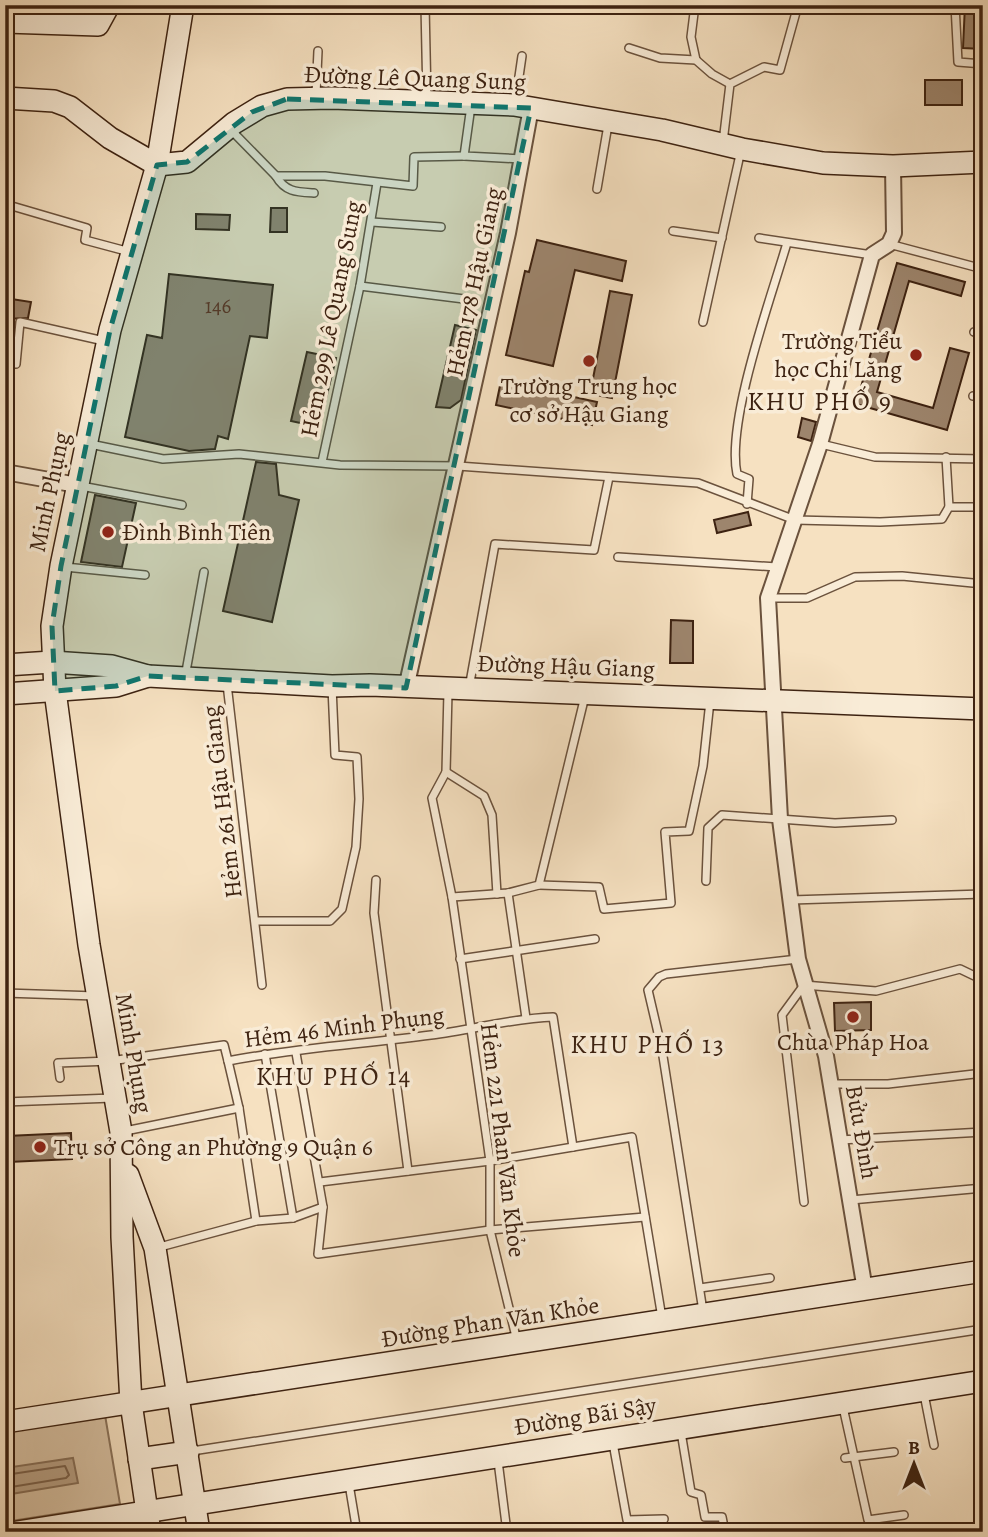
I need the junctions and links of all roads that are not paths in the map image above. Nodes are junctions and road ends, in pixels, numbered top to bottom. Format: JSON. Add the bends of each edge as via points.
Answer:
{"nodes":[{"id":1,"x":109,"y":5,"type":"edge"},
{"id":2,"x":183,"y":5,"type":"edge"},
{"id":3,"x":425,"y":5,"type":"edge"},
{"id":4,"x":695,"y":5,"type":"edge"},
{"id":5,"x":798,"y":5,"type":"edge"},
{"id":6,"x":955,"y":5,"type":"edge"},
{"id":7,"x":5,"y":22,"type":"edge"},
{"id":8,"x":629,"y":48,"type":"dead end"},
{"id":9,"x":318,"y":51,"type":"dead end"},
{"id":10,"x":522,"y":56,"type":"dead end"},
{"id":11,"x":696,"y":60,"type":"junction"},
{"id":12,"x":983,"y":64,"type":"edge"},
{"id":13,"x":730,"y":84,"type":"junction"},
{"id":14,"x":316,"y":99,"type":"junction"},
{"id":15,"x":427,"y":100,"type":"junction"},
{"id":16,"x":471,"y":102,"type":"junction"},
{"id":17,"x":7,"y":105,"type":"edge"},
{"id":18,"x":523,"y":106,"type":"junction"},
{"id":19,"x":609,"y":121,"type":"junction"},
{"id":20,"x":229,"y":128,"type":"junction"},
{"id":21,"x":732,"y":146,"type":"junction"},
{"id":22,"x":464,"y":156,"type":"junction"},
{"id":23,"x":522,"y":159,"type":"junction"},
{"id":24,"x":983,"y":162,"type":"edge"},
{"id":25,"x":157,"y":165,"type":"junction"},
{"id":26,"x":893,"y":166,"type":"junction"},
{"id":27,"x":276,"y":176,"type":"junction"},
{"id":28,"x":377,"y":183,"type":"junction"},
{"id":29,"x":597,"y":189,"type":"dead end"},
{"id":30,"x":314,"y":193,"type":"dead end"},
{"id":31,"x":5,"y":204,"type":"edge"},
{"id":32,"x":372,"y":222,"type":"junction"},
{"id":33,"x":440,"y":227,"type":"dead end"},
{"id":34,"x":673,"y":231,"type":"dead end"},
{"id":35,"x":722,"y":238,"type":"junction"},
{"id":36,"x":759,"y":238,"type":"dead end"},
{"id":37,"x":787,"y":243,"type":"junction"},
{"id":38,"x":889,"y":244,"type":"junction"},
{"id":39,"x":131,"y":252,"type":"junction"},
{"id":40,"x":872,"y":255,"type":"junction"},
{"id":41,"x":983,"y":269,"type":"edge"},
{"id":42,"x":360,"y":286,"type":"junction"},
{"id":43,"x":472,"y":300,"type":"dead end"},
{"id":44,"x":703,"y":322,"type":"dead end"},
{"id":45,"x":974,"y":332,"type":"dead end"},
{"id":46,"x":983,"y":334,"type":"edge"},
{"id":47,"x":108,"y":342,"type":"junction"},
{"id":48,"x":5,"y":362,"type":"edge"},
{"id":49,"x":973,"y":396,"type":"dead end"},
{"id":50,"x":983,"y":397,"type":"edge"},
{"id":51,"x":86,"y":443,"type":"junction"},
{"id":52,"x":820,"y":444,"type":"junction"},
{"id":53,"x":946,"y":457,"type":"junction"},
{"id":54,"x":983,"y":459,"type":"edge"},
{"id":55,"x":322,"y":462,"type":"junction"},
{"id":56,"x":458,"y":466,"type":"junction"},
{"id":57,"x":5,"y":472,"type":"edge"},
{"id":58,"x":609,"y":477,"type":"junction"},
{"id":59,"x":77,"y":485,"type":"junction"},
{"id":60,"x":747,"y":503,"type":"junction"},
{"id":61,"x":182,"y":505,"type":"dead end"},
{"id":62,"x":949,"y":507,"type":"junction"},
{"id":63,"x":983,"y":507,"type":"edge"},
{"id":64,"x":795,"y":520,"type":"junction"},
{"id":65,"x":618,"y":557,"type":"dead end"},
{"id":66,"x":61,"y":566,"type":"junction"},
{"id":67,"x":777,"y":567,"type":"junction"},
{"id":68,"x":204,"y":572,"type":"dead end"},
{"id":69,"x":145,"y":575,"type":"dead end"},
{"id":70,"x":983,"y":582,"type":"edge"},
{"id":71,"x":768,"y":597,"type":"junction"},
{"id":72,"x":52,"y":662,"type":"junction"},
{"id":73,"x":5,"y":665,"type":"edge"},
{"id":74,"x":148,"y":676,"type":"junction"},
{"id":75,"x":185,"y":677,"type":"junction"},
{"id":76,"x":226,"y":679,"type":"junction"},
{"id":77,"x":332,"y":686,"type":"junction"},
{"id":78,"x":406,"y":688,"type":"junction"},
{"id":79,"x":458,"y":688,"type":"junction"},
{"id":80,"x":55,"y":691,"type":"junction"},
{"id":81,"x":5,"y":694,"type":"edge"},
{"id":82,"x":585,"y":694,"type":"junction"},
{"id":83,"x":710,"y":698,"type":"junction"},
{"id":84,"x":772,"y":701,"type":"junction"},
{"id":85,"x":983,"y":709,"type":"edge"},
{"id":86,"x":446,"y":772,"type":"junction"},
{"id":87,"x":780,"y":819,"type":"junction"},
{"id":88,"x":892,"y":820,"type":"dead end"},
{"id":89,"x":376,"y":880,"type":"dead end"},
{"id":90,"x":706,"y":881,"type":"dead end"},
{"id":91,"x":538,"y":886,"type":"junction"},
{"id":92,"x":508,"y":892,"type":"junction"},
{"id":93,"x":497,"y":894,"type":"junction"},
{"id":94,"x":983,"y":894,"type":"edge"},
{"id":95,"x":452,"y":897,"type":"junction"},
{"id":96,"x":790,"y":900,"type":"junction"},
{"id":97,"x":256,"y":921,"type":"junction"},
{"id":98,"x":595,"y":939,"type":"dead end"},
{"id":99,"x":517,"y":951,"type":"junction"},
{"id":100,"x":460,"y":959,"type":"junction"},
{"id":101,"x":798,"y":959,"type":"junction"},
{"id":102,"x":983,"y":980,"type":"edge"},
{"id":103,"x":262,"y":985,"type":"dead end"},
{"id":104,"x":804,"y":985,"type":"junction"},
{"id":105,"x":5,"y":993,"type":"edge"},
{"id":106,"x":96,"y":996,"type":"junction"},
{"id":107,"x":526,"y":1018,"type":"junction"},
{"id":108,"x":470,"y":1030,"type":"junction"},
{"id":109,"x":391,"y":1041,"type":"junction"},
{"id":110,"x":296,"y":1053,"type":"junction"},
{"id":111,"x":265,"y":1054,"type":"junction"},
{"id":112,"x":110,"y":1061,"type":"junction"},
{"id":113,"x":228,"y":1061,"type":"junction"},
{"id":114,"x":983,"y":1073,"type":"edge"},
{"id":115,"x":60,"y":1078,"type":"dead end"},
{"id":116,"x":830,"y":1084,"type":"junction"},
{"id":117,"x":114,"y":1098,"type":"junction"},
{"id":118,"x":5,"y":1102,"type":"edge"},
{"id":119,"x":239,"y":1108,"type":"junction"},
{"id":120,"x":121,"y":1132,"type":"junction"},
{"id":121,"x":983,"y":1132,"type":"edge"},
{"id":122,"x":840,"y":1140,"type":"junction"},
{"id":123,"x":573,"y":1147,"type":"junction"},
{"id":124,"x":490,"y":1161,"type":"junction"},
{"id":125,"x":123,"y":1162,"type":"junction"},
{"id":126,"x":408,"y":1171,"type":"junction"},
{"id":127,"x":320,"y":1182,"type":"junction"},
{"id":128,"x":983,"y":1188,"type":"edge"},
{"id":129,"x":850,"y":1200,"type":"junction"},
{"id":130,"x":804,"y":1202,"type":"dead end"},
{"id":131,"x":323,"y":1207,"type":"junction"},
{"id":132,"x":645,"y":1217,"type":"junction"},
{"id":133,"x":293,"y":1218,"type":"junction"},
{"id":134,"x":256,"y":1222,"type":"junction"},
{"id":135,"x":489,"y":1230,"type":"junction"},
{"id":136,"x":155,"y":1248,"type":"junction"},
{"id":137,"x":983,"y":1271,"type":"edge"},
{"id":138,"x":770,"y":1278,"type":"dead end"},
{"id":139,"x":700,"y":1288,"type":"junction"},
{"id":140,"x":865,"y":1290,"type":"junction"},
{"id":141,"x":704,"y":1315,"type":"junction"},
{"id":142,"x":662,"y":1322,"type":"junction"},
{"id":143,"x":983,"y":1329,"type":"edge"},
{"id":144,"x":518,"y":1345,"type":"junction"},
{"id":145,"x":982,"y":1384,"type":"edge"},
{"id":146,"x":923,"y":1390,"type":"junction"},
{"id":147,"x":178,"y":1396,"type":"junction"},
{"id":148,"x":131,"y":1403,"type":"junction"},
{"id":149,"x":842,"y":1403,"type":"junction"},
{"id":150,"x":5,"y":1422,"type":"edge"},
{"id":151,"x":680,"y":1428,"type":"junction"},
{"id":152,"x":613,"y":1439,"type":"junction"},
{"id":153,"x":934,"y":1445,"type":"dead end"},
{"id":154,"x":188,"y":1452,"type":"junction"},
{"id":155,"x":894,"y":1452,"type":"dead end"},
{"id":156,"x":497,"y":1457,"type":"junction"},
{"id":157,"x":849,"y":1458,"type":"junction"},
{"id":158,"x":139,"y":1459,"type":"junction"},
{"id":159,"x":348,"y":1480,"type":"junction"},
{"id":160,"x":196,"y":1504,"type":"junction"},
{"id":161,"x":904,"y":1515,"type":"dead end"},
{"id":162,"x":664,"y":1519,"type":"dead end"},
{"id":163,"x":148,"y":1522,"type":"edge"},
{"id":164,"x":17,"y":1532,"type":"edge"},
{"id":165,"x":199,"y":1532,"type":"edge"},
{"id":166,"x":357,"y":1532,"type":"edge"},
{"id":167,"x":507,"y":1532,"type":"edge"},
{"id":168,"x":725,"y":1532,"type":"edge"}],
"edges":[{"from":1,"to":7,"type":"main road","via":[[98,25]]},
{"from":2,"to":25,"type":"main road","name":"Minh Phụng"},
{"from":3,"to":15,"type":"lane"},
{"from":4,"to":11,"type":"lane","via":[[691,37]]},
{"from":5,"to":13,"type":"lane","via":[[780,70],[764,67]]},
{"from":6,"to":12,"type":"lane","via":[[958,62]]},
{"from":8,"to":11,"type":"lane","via":[[660,58]]},
{"from":9,"to":14,"type":"lane"},
{"from":10,"to":18,"type":"lane"},
{"from":11,"to":13,"type":"lane"},
{"from":13,"to":21,"type":"lane"},
{"from":14,"to":15,"type":"main road","name":"Đường Lê Quang Sung"},
{"from":14,"to":20,"type":"main road","name":"Đường Lê Quang Sung","via":[[274,102]]},
{"from":15,"to":16,"type":"main road","name":"Đường Lê Quang Sung"},
{"from":16,"to":18,"type":"main road","name":"Đường Lê Quang Sung"},
{"from":16,"to":22,"type":"lane"},
{"from":17,"to":25,"type":"main road","via":[[54,102],[70,107],[110,138]]},
{"from":18,"to":19,"type":"main road","name":"Đường Lê Quang Sung"},
{"from":18,"to":23,"type":"street","name":"Hẻm 178 Hậu Giang"},
{"from":19,"to":21,"type":"main road","name":"Đường Lê Quang Sung"},
{"from":19,"to":29,"type":"lane"},
{"from":20,"to":25,"type":"main road","name":"Đường Lê Quang Sung","via":[[187,162]]},
{"from":20,"to":27,"type":"lane"},
{"from":21,"to":26,"type":"main road","name":"Đường Lê Quang Sung","via":[[823,163]]},
{"from":21,"to":35,"type":"lane"},
{"from":22,"to":23,"type":"lane"},
{"from":22,"to":28,"type":"lane","via":[[414,157],[413,186]]},
{"from":23,"to":56,"type":"street","name":"Hẻm 178 Hậu Giang"},
{"from":24,"to":26,"type":"main road","name":"Đường Lê Quang Sung"},
{"from":25,"to":39,"type":"main road","name":"Minh Phụng"},
{"from":26,"to":38,"type":"street","via":[[894,233]]},
{"from":27,"to":28,"type":"lane","name":"Hẻm 299 Lê Quang Sung"},
{"from":27,"to":30,"type":"lane","via":[[290,191]]},
{"from":28,"to":32,"type":"lane","name":"Hẻm 299 Lê Quang Sung"},
{"from":31,"to":39,"type":"lane","via":[[87,228],[85,240]]},
{"from":32,"to":33,"type":"lane"},
{"from":32,"to":42,"type":"lane","name":"Hẻm 299 Lê Quang Sung"},
{"from":34,"to":35,"type":"lane"},
{"from":35,"to":44,"type":"lane"},
{"from":36,"to":37,"type":"lane"},
{"from":37,"to":40,"type":"lane"},
{"from":37,"to":60,"type":"lane","via":[[750,370],[733,455],[737,474],[749,479]]},
{"from":38,"to":40,"type":"street"},
{"from":38,"to":41,"type":"lane"},
{"from":39,"to":47,"type":"main road","name":"Minh Phụng"},
{"from":40,"to":52,"type":"street","name":"Bửu Đình"},
{"from":42,"to":43,"type":"lane"},
{"from":42,"to":55,"type":"lane","name":"Hẻm 299 Lê Quang Sung"},
{"from":45,"to":46,"type":"lane"},
{"from":47,"to":48,"type":"lane","via":[[20,322],[16,364]]},
{"from":47,"to":51,"type":"main road","name":"Minh Phụng"},
{"from":49,"to":50,"type":"lane"},
{"from":51,"to":55,"type":"lane","via":[[163,458],[239,454]]},
{"from":51,"to":59,"type":"main road","name":"Minh Phụng"},
{"from":52,"to":53,"type":"lane","via":[[875,457]]},
{"from":52,"to":64,"type":"street","name":"Bửu Đình"},
{"from":53,"to":54,"type":"lane"},
{"from":53,"to":62,"type":"lane"},
{"from":55,"to":56,"type":"lane"},
{"from":56,"to":58,"type":"lane"},
{"from":56,"to":78,"type":"street","name":"Hẻm 178 Hậu Giang"},
{"from":57,"to":59,"type":"street"},
{"from":58,"to":60,"type":"lane","via":[[698,483]]},
{"from":58,"to":79,"type":"lane","via":[[594,550],[495,544]]},
{"from":59,"to":61,"type":"lane"},
{"from":59,"to":66,"type":"main road","name":"Minh Phụng"},
{"from":60,"to":64,"type":"lane"},
{"from":62,"to":63,"type":"lane"},
{"from":62,"to":64,"type":"lane","via":[[942,519]]},
{"from":64,"to":67,"type":"street","name":"Bửu Đình"},
{"from":65,"to":67,"type":"lane"},
{"from":66,"to":69,"type":"lane"},
{"from":66,"to":72,"type":"main road","name":"Minh Phụng"},
{"from":67,"to":71,"type":"street","name":"Bửu Đình"},
{"from":68,"to":75,"type":"lane"},
{"from":70,"to":71,"type":"lane","via":[[855,577],[807,598]]},
{"from":71,"to":84,"type":"street","name":"Bửu Đình"},
{"from":72,"to":73,"type":"main road","name":"Đường Hậu Giang"},
{"from":72,"to":74,"type":"main road","name":"Đường Hậu Giang","via":[[112,666]]},
{"from":72,"to":80,"type":"main road","name":"Minh Phụng"},
{"from":74,"to":75,"type":"main road","name":"Đường Hậu Giang"},
{"from":74,"to":80,"type":"main road","name":"Đường Hậu Giang","via":[[116,686]]},
{"from":75,"to":76,"type":"main road","name":"Đường Hậu Giang"},
{"from":76,"to":77,"type":"main road","name":"Đường Hậu Giang"},
{"from":76,"to":97,"type":"lane","name":"Hẻm 261 Hậu Giang"},
{"from":77,"to":78,"type":"main road","name":"Đường Hậu Giang"},
{"from":77,"to":97,"type":"lane","name":"Hẻm 261 Hậu Giang","via":[[335,755],[357,757],[359,799],[356,847],[342,909],[330,921]]},
{"from":78,"to":79,"type":"main road","name":"Đường Hậu Giang"},
{"from":79,"to":82,"type":"main road","name":"Đường Hậu Giang"},
{"from":79,"to":86,"type":"lane"},
{"from":80,"to":81,"type":"main road","name":"Đường Hậu Giang"},
{"from":80,"to":106,"type":"main road","name":"Minh Phụng"},
{"from":82,"to":83,"type":"main road","name":"Đường Hậu Giang"},
{"from":82,"to":91,"type":"lane"},
{"from":83,"to":84,"type":"main road","name":"Đường Hậu Giang"},
{"from":83,"to":91,"type":"lane","via":[[703,766],[689,831],[665,832],[671,902],[604,909],[599,887]]},
{"from":84,"to":85,"type":"main road","name":"Đường Hậu Giang"},
{"from":84,"to":87,"type":"street","name":"Bửu Đình"},
{"from":86,"to":93,"type":"lane","via":[[485,796],[492,815]]},
{"from":86,"to":95,"type":"lane","name":"Hẻm 221 Phan Văn Khỏe","via":[[432,798]]},
{"from":87,"to":88,"type":"lane","via":[[835,823]]},
{"from":87,"to":90,"type":"lane","via":[[722,815],[708,828]]},
{"from":87,"to":96,"type":"street","name":"Bửu Đình"},
{"from":89,"to":109,"type":"lane","via":[[374,913]]},
{"from":91,"to":92,"type":"lane"},
{"from":92,"to":93,"type":"lane"},
{"from":92,"to":99,"type":"lane"},
{"from":93,"to":95,"type":"lane"},
{"from":94,"to":96,"type":"lane"},
{"from":95,"to":100,"type":"lane","name":"Hẻm 221 Phan Văn Khỏe"},
{"from":96,"to":101,"type":"street","name":"Bửu Đình"},
{"from":97,"to":103,"type":"lane","name":"Hẻm 261 Hậu Giang"},
{"from":98,"to":99,"type":"lane"},
{"from":99,"to":100,"type":"lane"},
{"from":99,"to":107,"type":"lane"},
{"from":100,"to":108,"type":"lane","name":"Hẻm 221 Phan Văn Khỏe"},
{"from":101,"to":104,"type":"street","name":"Bửu Đình"},
{"from":101,"to":139,"type":"lane","via":[[666,974],[648,990],[663,1050]]},
{"from":102,"to":104,"type":"lane","via":[[960,969],[876,991]]},
{"from":104,"to":116,"type":"street","name":"Bửu Đình"},
{"from":104,"to":130,"type":"lane","via":[[782,1015]]},
{"from":105,"to":106,"type":"lane"},
{"from":106,"to":112,"type":"main road","name":"Minh Phụng"},
{"from":107,"to":108,"type":"lane","name":"Hẻm 46 Minh Phụng"},
{"from":107,"to":123,"type":"lane","name":"Hẻm 46 Minh Phụng","via":[[553,1017]]},
{"from":108,"to":109,"type":"lane","name":"Hẻm 46 Minh Phụng"},
{"from":108,"to":124,"type":"lane","name":"Hẻm 221 Phan Văn Khỏe"},
{"from":109,"to":110,"type":"lane","name":"Hẻm 46 Minh Phụng"},
{"from":109,"to":126,"type":"lane"},
{"from":110,"to":111,"type":"lane","name":"Hẻm 46 Minh Phụng"},
{"from":110,"to":127,"type":"lane"},
{"from":111,"to":113,"type":"lane","name":"Hẻm 46 Minh Phụng"},
{"from":111,"to":133,"type":"lane"},
{"from":112,"to":113,"type":"lane","name":"Hẻm 46 Minh Phụng","via":[[224,1045]]},
{"from":112,"to":115,"type":"lane","via":[[58,1063]]},
{"from":112,"to":117,"type":"main road","name":"Minh Phụng"},
{"from":113,"to":119,"type":"lane"},
{"from":114,"to":116,"type":"lane","via":[[888,1084]]},
{"from":116,"to":122,"type":"street","name":"Bửu Đình"},
{"from":117,"to":118,"type":"lane"},
{"from":117,"to":120,"type":"main road","name":"Minh Phụng"},
{"from":119,"to":120,"type":"lane"},
{"from":119,"to":134,"type":"lane"},
{"from":120,"to":125,"type":"main road","name":"Minh Phụng"},
{"from":121,"to":122,"type":"lane"},
{"from":122,"to":129,"type":"street","name":"Bửu Đình"},
{"from":123,"to":124,"type":"lane"},
{"from":123,"to":132,"type":"lane","via":[[632,1137]]},
{"from":124,"to":126,"type":"lane"},
{"from":124,"to":135,"type":"lane","name":"Hẻm 221 Phan Văn Khỏe"},
{"from":125,"to":136,"type":"main road","name":"Minh Phụng"},
{"from":125,"to":148,"type":"main road","name":"Minh Phụng","via":[[121,1237]]},
{"from":126,"to":127,"type":"lane"},
{"from":127,"to":131,"type":"lane"},
{"from":128,"to":129,"type":"lane"},
{"from":129,"to":140,"type":"street","name":"Bửu Đình"},
{"from":131,"to":133,"type":"lane"},
{"from":131,"to":135,"type":"lane","via":[[318,1254]]},
{"from":132,"to":135,"type":"lane"},
{"from":132,"to":142,"type":"lane"},
{"from":133,"to":134,"type":"lane"},
{"from":134,"to":136,"type":"lane"},
{"from":135,"to":144,"type":"lane","name":"Hẻm 221 Phan Văn Khỏe"},
{"from":136,"to":147,"type":"main road","name":"Minh Phụng"},
{"from":137,"to":140,"type":"main road","name":"Đường Phan Văn Khỏe"},
{"from":138,"to":139,"type":"lane"},
{"from":139,"to":141,"type":"lane"},
{"from":140,"to":141,"type":"main road","name":"Đường Phan Văn Khỏe"},
{"from":141,"to":142,"type":"main road","name":"Đường Phan Văn Khỏe"},
{"from":142,"to":144,"type":"main road","name":"Đường Phan Văn Khỏe"},
{"from":143,"to":154,"type":"lane"},
{"from":144,"to":147,"type":"main road","name":"Đường Phan Văn Khỏe"},
{"from":145,"to":146,"type":"main road","name":"Đường Bãi Sậy"},
{"from":146,"to":149,"type":"main road","name":"Đường Bãi Sậy"},
{"from":146,"to":153,"type":"lane"},
{"from":147,"to":148,"type":"main road","name":"Đường Phan Văn Khỏe"},
{"from":147,"to":154,"type":"main road","name":"Minh Phụng"},
{"from":148,"to":150,"type":"main road","name":"Đường Phan Văn Khỏe"},
{"from":148,"to":158,"type":"main road","name":"Minh Phụng"},
{"from":149,"to":151,"type":"main road","name":"Đường Bãi Sậy"},
{"from":149,"to":157,"type":"lane"},
{"from":151,"to":152,"type":"main road","name":"Đường Bãi Sậy"},
{"from":151,"to":168,"type":"lane","via":[[691,1492],[701,1495],[705,1517],[722,1517]]},
{"from":152,"to":156,"type":"main road","name":"Đường Bãi Sậy"},
{"from":152,"to":162,"type":"lane","via":[[627,1520]]},
{"from":154,"to":158,"type":"main road"},
{"from":154,"to":160,"type":"main road","name":"Minh Phụng"},
{"from":155,"to":157,"type":"lane"},
{"from":156,"to":159,"type":"main road","name":"Đường Bãi Sậy"},
{"from":156,"to":167,"type":"lane"},
{"from":157,"to":161,"type":"lane","via":[[868,1520]]},
{"from":158,"to":163,"type":"main road","name":"Minh Phụng"},
{"from":159,"to":160,"type":"main road","name":"Đường Bãi Sậy"},
{"from":159,"to":166,"type":"lane"},
{"from":160,"to":163,"type":"main road","name":"Đường Bãi Sậy"},
{"from":160,"to":165,"type":"main road","name":"Minh Phụng"},
{"from":163,"to":164,"type":"main road"}]}
